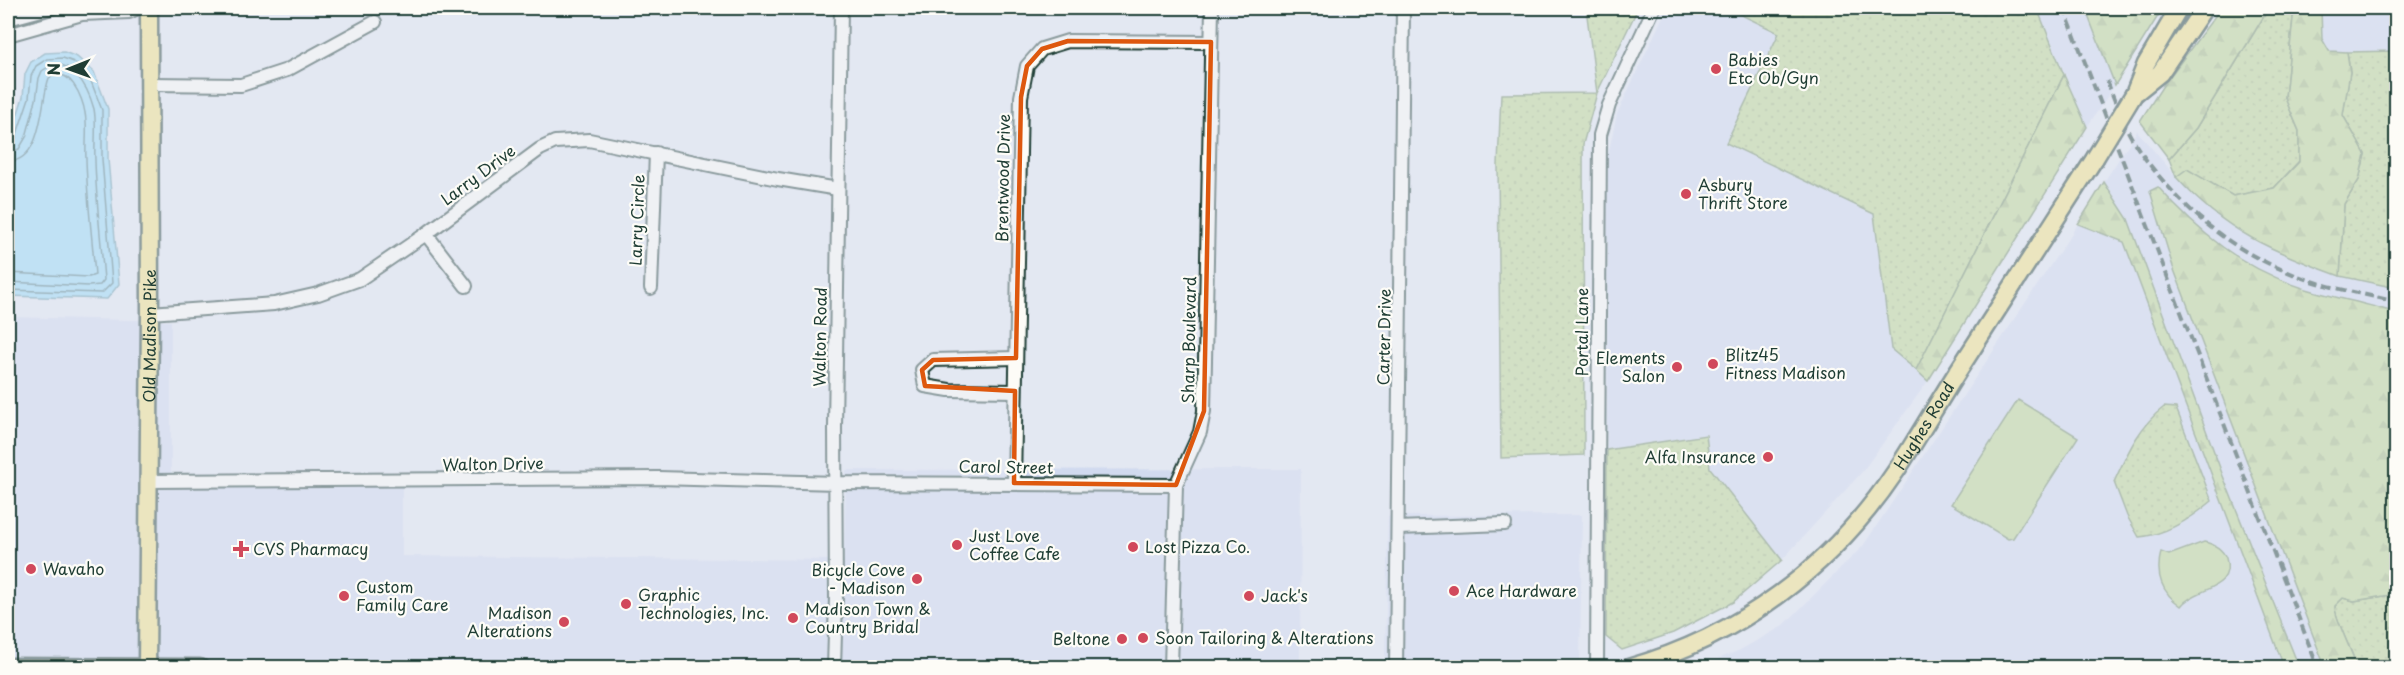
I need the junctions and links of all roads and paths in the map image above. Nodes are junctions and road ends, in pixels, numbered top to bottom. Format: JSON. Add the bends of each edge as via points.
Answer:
{"nodes":[{"id":1,"x":49,"y":8,"type":"edge"},
{"id":2,"x":138,"y":8,"type":"edge"},
{"id":3,"x":149,"y":8,"type":"edge"},
{"id":4,"x":841,"y":8,"type":"edge"},
{"id":5,"x":1212,"y":8,"type":"edge"},
{"id":6,"x":1403,"y":8,"type":"edge"},
{"id":7,"x":1654,"y":8,"type":"edge"},
{"id":8,"x":2179,"y":8,"type":"edge"},
{"id":9,"x":2204,"y":8,"type":"edge"},
{"id":10,"x":8,"y":19,"type":"edge"},
{"id":11,"x":375,"y":22,"type":"dead end"},
{"id":12,"x":8,"y":35,"type":"edge"},
{"id":13,"x":1210,"y":42,"type":"junction"},
{"id":14,"x":150,"y":84,"type":"junction"},
{"id":15,"x":2134,"y":94,"type":"junction"},
{"id":16,"x":656,"y":153,"type":"junction"},
{"id":17,"x":838,"y":189,"type":"junction"},
{"id":18,"x":426,"y":234,"type":"junction"},
{"id":19,"x":466,"y":286,"type":"dead end"},
{"id":20,"x":651,"y":288,"type":"dead end"},
{"id":21,"x":150,"y":313,"type":"junction"},
{"id":22,"x":1016,"y":358,"type":"junction"},
{"id":23,"x":1016,"y":391,"type":"junction"},
{"id":24,"x":150,"y":481,"type":"junction"},
{"id":25,"x":837,"y":483,"type":"junction"},
{"id":26,"x":1014,"y":483,"type":"junction"},
{"id":27,"x":1176,"y":484,"type":"junction"},
{"id":28,"x":1505,"y":524,"type":"dead end"},
{"id":29,"x":1398,"y":528,"type":"junction"},
{"id":30,"x":147,"y":667,"type":"edge"},
{"id":31,"x":8,"y":668,"type":"edge"},
{"id":32,"x":200,"y":668,"type":"edge"},
{"id":33,"x":834,"y":668,"type":"edge"},
{"id":34,"x":1171,"y":668,"type":"edge"},
{"id":35,"x":1396,"y":668,"type":"edge"},
{"id":36,"x":1597,"y":668,"type":"edge"},
{"id":37,"x":1628,"y":668,"type":"edge"}],
"edges":[{"from":1,"to":10,"type":"street"},
{"from":2,"to":12,"type":"street","via":[[129,12],[82,14]]},
{"from":3,"to":14,"type":"main road","name":"Old Madison Pike"},
{"from":4,"to":17,"type":"street","name":"Walton Road"},
{"from":5,"to":13,"type":"street","name":"Sharp Boulevard"},
{"from":6,"to":29,"type":"street","name":"Carter Drive"},
{"from":7,"to":36,"type":"street","name":"Portal Lane","via":[[1609,105],[1600,135]]},
{"from":8,"to":15,"type":"main road","name":"Hughes Road","via":[[2146,64]]},
{"from":9,"to":15,"type":"main road","name":"Hughes Road","via":[[2160,73]]},
{"from":11,"to":14,"type":"street","via":[[287,70],[241,85]]},
{"from":13,"to":22,"type":"street","name":"Brentwood Drive","via":[[1068,41],[1042,49],[1027,66],[1021,97]]},
{"from":13,"to":27,"type":"street","name":"Sharp Boulevard","via":[[1204,411],[1200,432]]},
{"from":14,"to":21,"type":"main road","name":"Old Madison Pike"},
{"from":15,"to":37,"type":"main road","name":"Hughes Road","bridge":true,"via":[[1895,472],[1853,526],[1794,585],[1761,609],[1688,648]]},
{"from":16,"to":17,"type":"street","name":"Larry Drive"},
{"from":16,"to":18,"type":"street","name":"Larry Drive","via":[[589,140],[555,142],[540,149]]},
{"from":16,"to":20,"type":"street","name":"Larry Circle"},
{"from":17,"to":25,"type":"street","name":"Walton Road"},
{"from":18,"to":19,"type":"street"},
{"from":18,"to":21,"type":"street","name":"Larry Drive","via":[[360,279],[318,294],[274,304]]},
{"from":21,"to":24,"type":"main road","name":"Old Madison Pike"},
{"from":22,"to":23,"type":"street","name":"Brentwood Drive"},
{"from":22,"to":23,"type":"street","via":[[933,360],[922,370],[925,386]]},
{"from":23,"to":26,"type":"street","name":"Brentwood Drive"},
{"from":24,"to":25,"type":"street","name":"Walton Drive","via":[[659,478]]},
{"from":24,"to":30,"type":"main road","name":"Old Madison Pike"},
{"from":25,"to":26,"type":"street","name":"Carol Street"},
{"from":25,"to":33,"type":"street","name":"Walton Road"},
{"from":26,"to":27,"type":"street","name":"Carol Street"},
{"from":27,"to":34,"type":"street","name":"Sharp Boulevard"},
{"from":28,"to":29,"type":"street"},
{"from":29,"to":35,"type":"street","name":"Carter Drive"},
{"from":30,"to":31,"type":"main road"},
{"from":30,"to":32,"type":"main road"}]}
